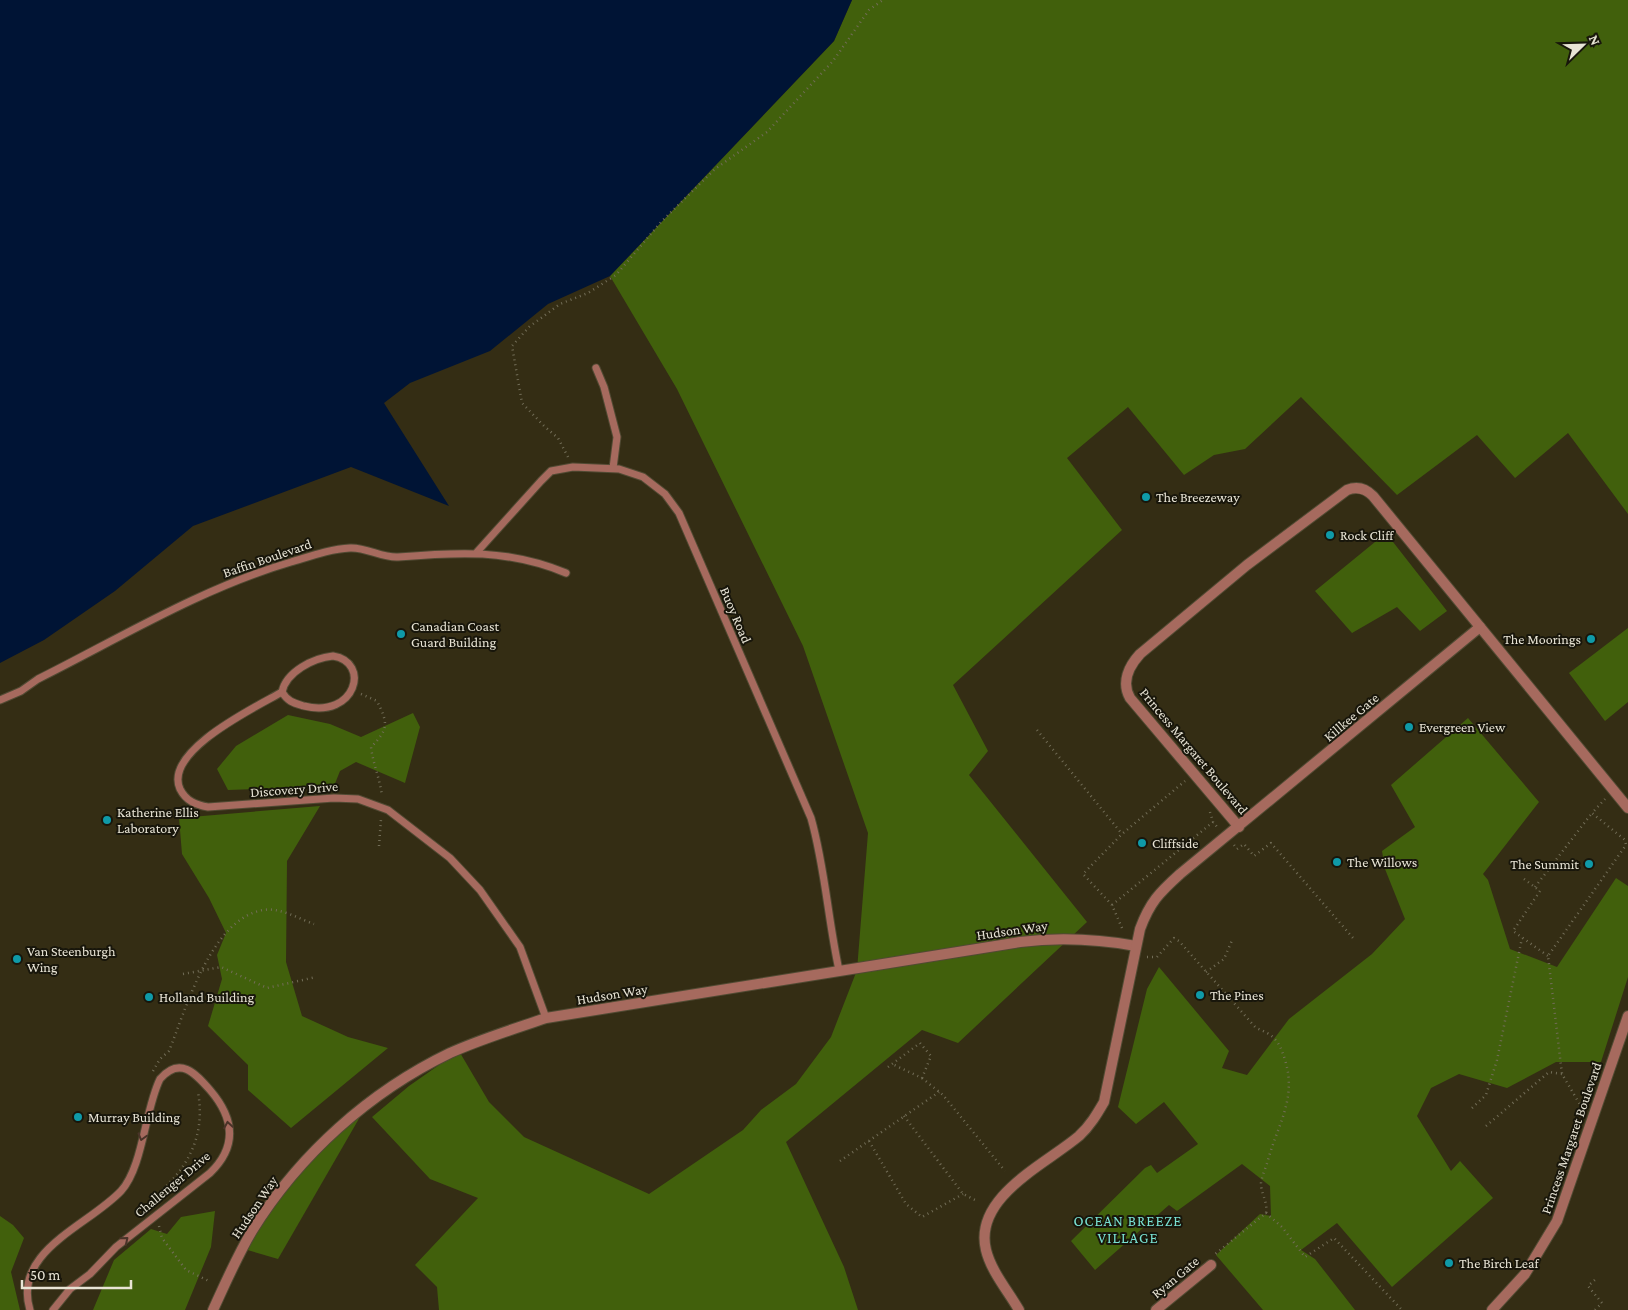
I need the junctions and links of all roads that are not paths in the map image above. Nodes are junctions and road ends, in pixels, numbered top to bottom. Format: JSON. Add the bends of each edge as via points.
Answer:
{"nodes":[{"id":1,"x":596,"y":368,"type":"dead end"},
{"id":2,"x":613,"y":468,"type":"junction"},
{"id":3,"x":477,"y":552,"type":"junction"},
{"id":4,"x":566,"y":573,"type":"dead end"},
{"id":5,"x":1480,"y":627,"type":"junction"},
{"id":6,"x":282,"y":692,"type":"junction"},
{"id":7,"x":0,"y":700,"type":"edge"},
{"id":8,"x":1628,"y":808,"type":"edge"},
{"id":9,"x":1239,"y":827,"type":"junction"},
{"id":10,"x":1136,"y":951,"type":"junction"},
{"id":11,"x":839,"y":970,"type":"junction"},
{"id":12,"x":1628,"y":1016,"type":"edge"},
{"id":13,"x":546,"y":1018,"type":"junction"},
{"id":14,"x":1210,"y":1262,"type":"road end"},
{"id":15,"x":30,"y":1310,"type":"edge"},
{"id":16,"x":53,"y":1310,"type":"edge"},
{"id":17,"x":214,"y":1310,"type":"edge"},
{"id":18,"x":1019,"y":1310,"type":"edge"},
{"id":19,"x":1156,"y":1310,"type":"edge"},
{"id":20,"x":1492,"y":1310,"type":"edge"}],
"edges":[{"from":1,"to":2,"type":"lane","via":[[617,437]]},
{"from":2,"to":3,"type":"lane","name":"Buoy Road","via":[[573,467],[551,471]]},
{"from":2,"to":11,"type":"lane","name":"Buoy Road","via":[[643,477],[665,494],[679,513],[811,818]]},
{"from":3,"to":4,"type":"lane","name":"Baffin Boulevard","via":[[515,558]]},
{"from":3,"to":7,"type":"lane","name":"Baffin Boulevard","via":[[392,557],[352,548],[282,564],[211,591]]},
{"from":5,"to":8,"type":"street","name":"Princess Margaret Boulevard"},
{"from":5,"to":9,"type":"street","name":"Killkee Gate"},
{"from":5,"to":9,"type":"street","name":"Princess Margaret Boulevard","via":[[1365,489],[1346,490],[1247,565],[1133,662],[1127,693]]},
{"from":6,"to":6,"type":"lane","name":"Discovery Drive","via":[[292,674],[325,657],[346,661],[352,668],[355,682],[352,690],[348,697],[332,707],[324,709],[289,702]]},
{"from":6,"to":13,"type":"lane","name":"Discovery Drive","via":[[222,726],[182,761],[177,778],[184,795],[190,802],[208,807],[334,798],[358,800],[401,819],[450,858],[480,890],[520,947]]},
{"from":9,"to":10,"type":"street","name":"Princess Margaret Boulevard","via":[[1157,894],[1149,907]]},
{"from":10,"to":11,"type":"street","name":"Hudson Way","via":[[1084,938],[1054,938]]},
{"from":10,"to":18,"type":"street","name":"Princess Margaret Boulevard","via":[[1104,1102],[1080,1135],[999,1199],[986,1222],[986,1252]]},
{"from":11,"to":13,"type":"street","name":"Hudson Way"},
{"from":12,"to":20,"type":"street","name":"Princess Margaret Boulevard","via":[[1557,1221],[1525,1274]]},
{"from":13,"to":17,"type":"street","name":"Hudson Way","via":[[450,1053],[382,1093],[348,1120],[304,1163],[268,1206],[243,1248]]},
{"from":14,"to":19,"type":"street","name":"Ryan Gate"},
{"from":16,"to":15,"type":"lane","name":"Challenger Drive","one_way":true,"via":[[70,1289],[216,1167],[225,1153],[229,1137],[228,1120],[223,1107],[198,1076],[182,1068],[162,1077],[125,1186],[36,1261],[27,1286]]}]}
